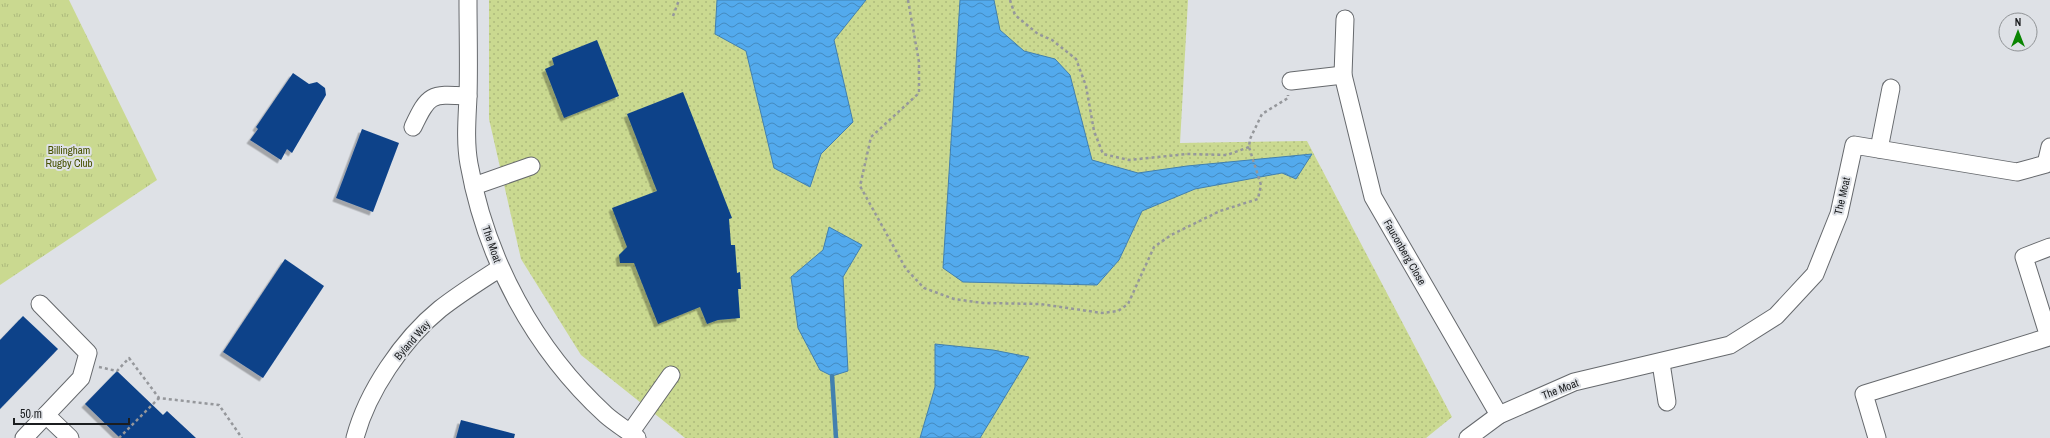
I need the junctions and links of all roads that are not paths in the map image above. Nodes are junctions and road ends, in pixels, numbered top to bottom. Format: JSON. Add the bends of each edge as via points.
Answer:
{"nodes":[{"id":1,"x":468,"y":0,"type":"edge"},
{"id":2,"x":1345,"y":18,"type":"dead end"},
{"id":3,"x":1343,"y":75,"type":"junction"},
{"id":4,"x":1291,"y":81,"type":"road end"},
{"id":5,"x":1891,"y":88,"type":"dead end"},
{"id":6,"x":468,"y":96,"type":"junction"},
{"id":7,"x":413,"y":127,"type":"dead end"},
{"id":8,"x":2050,"y":146,"type":"edge"},
{"id":9,"x":1878,"y":149,"type":"junction"},
{"id":10,"x":531,"y":166,"type":"dead end"},
{"id":11,"x":474,"y":186,"type":"junction"},
{"id":12,"x":2050,"y":247,"type":"edge"},
{"id":13,"x":500,"y":268,"type":"junction"},
{"id":14,"x":40,"y":304,"type":"dead end"},
{"id":15,"x":2050,"y":338,"type":"edge"},
{"id":16,"x":1661,"y":363,"type":"junction"},
{"id":17,"x":671,"y":375,"type":"dead end"},
{"id":18,"x":1667,"y":402,"type":"dead end"},
{"id":19,"x":46,"y":415,"type":"junction"},
{"id":20,"x":1498,"y":415,"type":"junction"},
{"id":21,"x":634,"y":435,"type":"edge"},
{"id":22,"x":24,"y":438,"type":"edge"},
{"id":23,"x":70,"y":438,"type":"edge"},
{"id":24,"x":355,"y":438,"type":"edge"},
{"id":25,"x":1468,"y":438,"type":"edge"},
{"id":26,"x":1878,"y":438,"type":"edge"}],
"edges":[{"from":1,"to":6,"type":"street","name":"The Moat"},
{"from":2,"to":3,"type":"street","name":"Fauconberg Close"},
{"from":3,"to":4,"type":"street"},
{"from":3,"to":20,"type":"street","name":"Fauconberg Close","via":[[1373,197]]},
{"from":5,"to":9,"type":"street"},
{"from":6,"to":7,"type":"street","via":[[440,95],[424,103]]},
{"from":6,"to":11,"type":"street","name":"The Moat","via":[[469,162]]},
{"from":8,"to":9,"type":"street","name":"The Moat","via":[[2046,164],[2017,172]]},
{"from":9,"to":16,"type":"street","name":"The Moat","via":[[1854,145],[1840,214],[1815,274],[1776,316],[1730,345]]},
{"from":10,"to":11,"type":"street"},
{"from":11,"to":13,"type":"street","name":"The Moat"},
{"from":12,"to":15,"type":"street","via":[[2024,257]]},
{"from":13,"to":21,"type":"street","name":"The Moat","via":[[522,311],[543,344],[606,415]]},
{"from":13,"to":24,"type":"street","name":"Byland Way","via":[[439,310],[421,327],[384,372]]},
{"from":14,"to":19,"type":"street","via":[[88,353],[83,371]]},
{"from":15,"to":26,"type":"street","via":[[1864,394]]},
{"from":16,"to":18,"type":"street"},
{"from":16,"to":20,"type":"street","name":"The Moat","via":[[1574,382]]},
{"from":17,"to":21,"type":"street"},
{"from":19,"to":22,"type":"street"},
{"from":19,"to":23,"type":"street"},
{"from":20,"to":25,"type":"street","name":"The Moat"}]}
